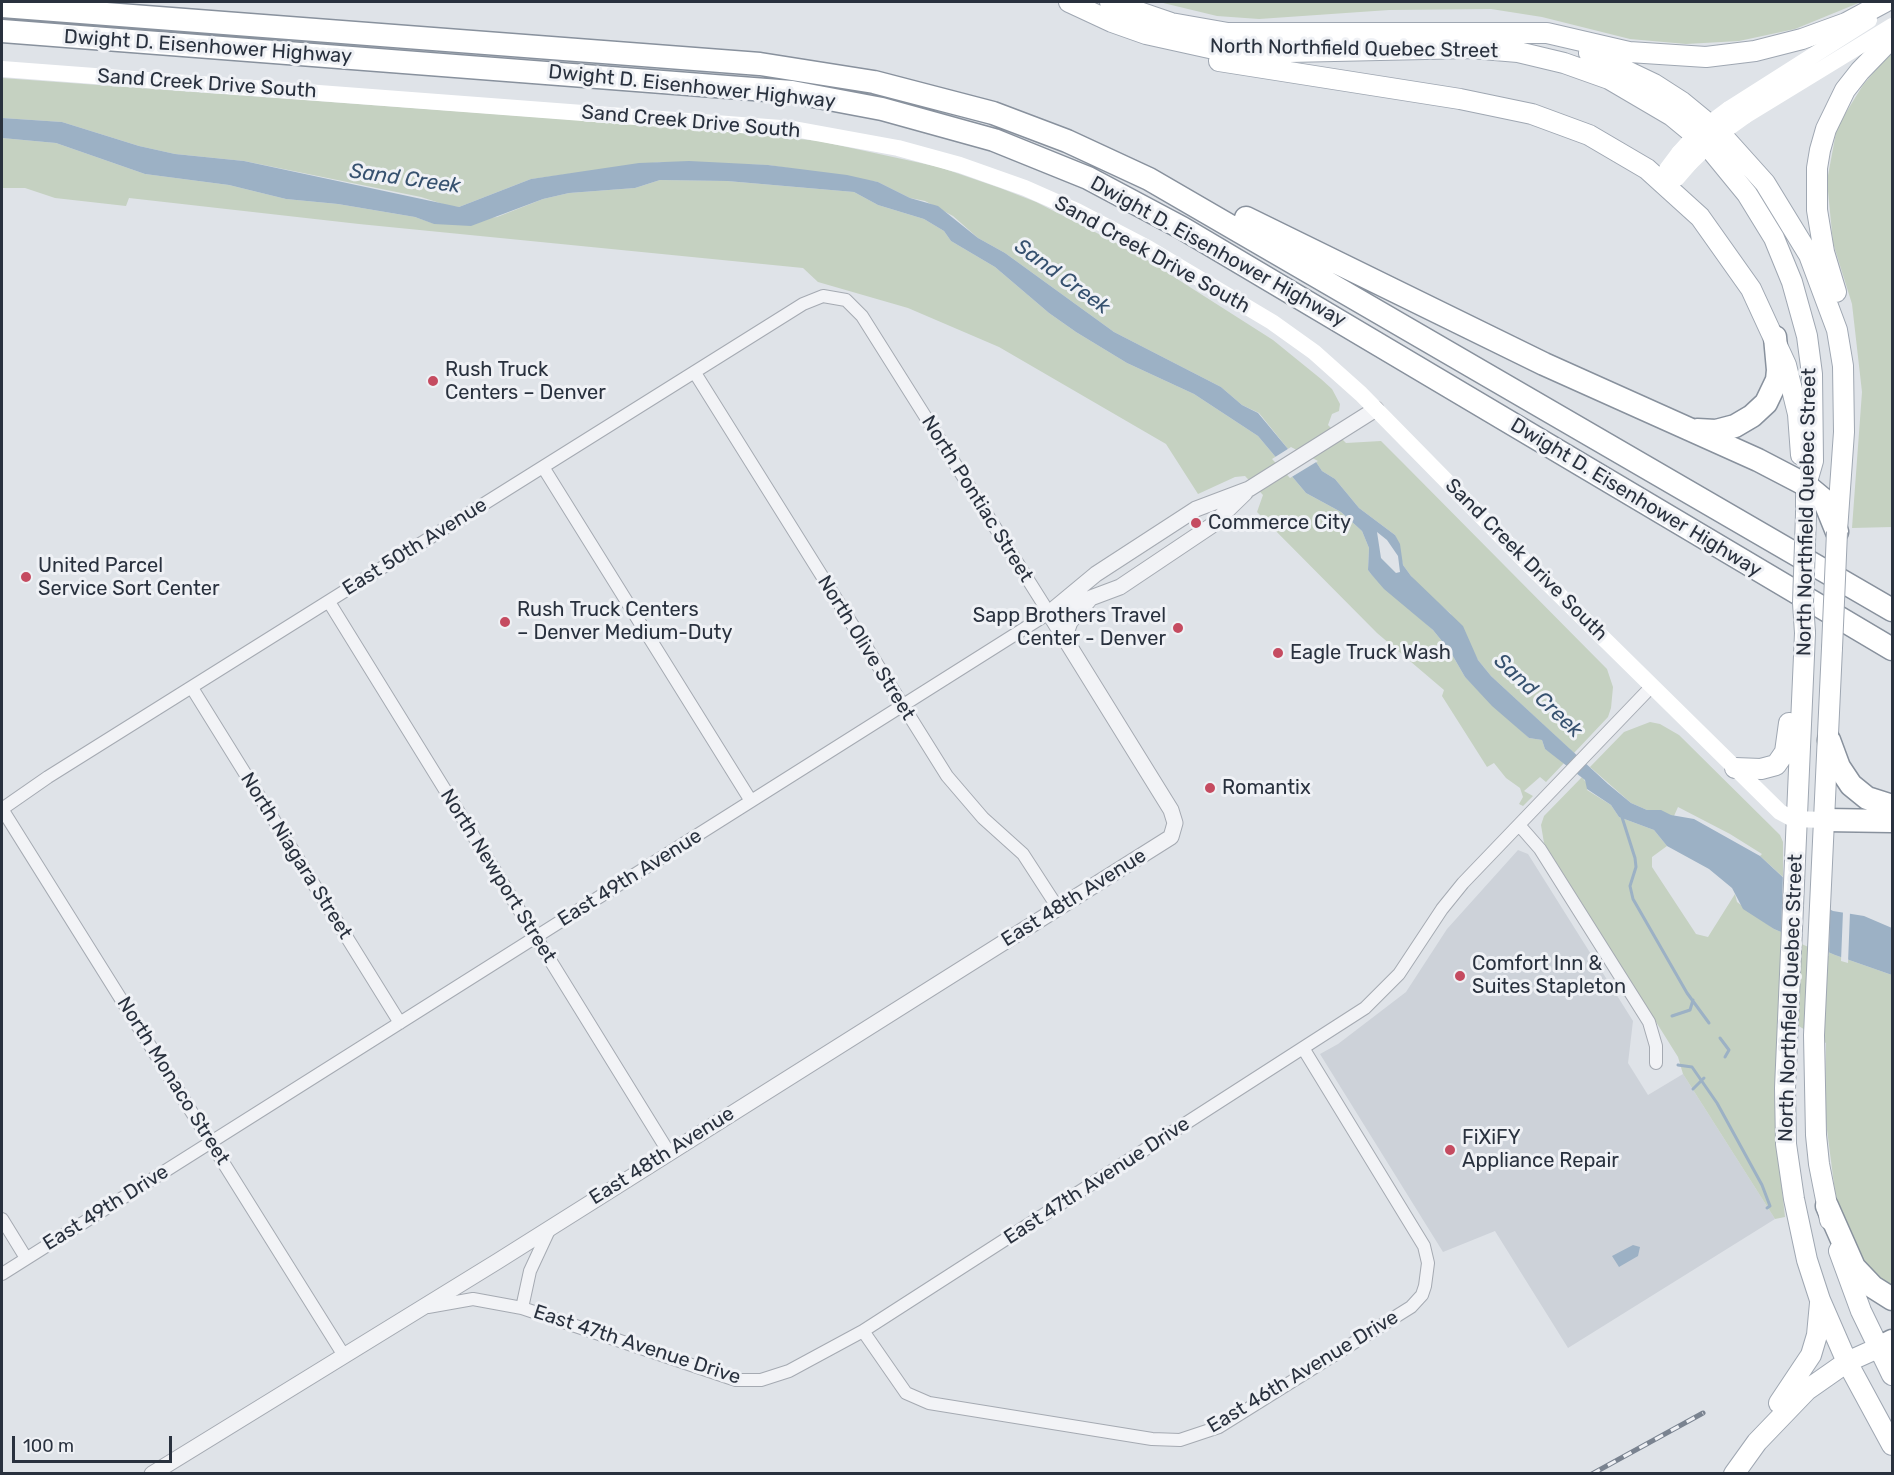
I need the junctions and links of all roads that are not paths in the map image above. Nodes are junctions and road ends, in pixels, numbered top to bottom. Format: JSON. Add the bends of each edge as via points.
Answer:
{"nodes":[{"id":1,"x":1110,"y":2,"type":"edge"},
{"id":2,"x":1884,"y":2,"type":"edge"},
{"id":3,"x":1071,"y":3,"type":"edge"},
{"id":4,"x":2,"y":6,"type":"edge"},
{"id":5,"x":1893,"y":6,"type":"edge"},
{"id":6,"x":1893,"y":26,"type":"edge"},
{"id":7,"x":2,"y":31,"type":"edge"},
{"id":8,"x":1508,"y":33,"type":"junction"},
{"id":9,"x":1893,"y":38,"type":"edge"},
{"id":10,"x":2,"y":69,"type":"edge"},
{"id":11,"x":1684,"y":158,"type":"junction"},
{"id":12,"x":1115,"y":162,"type":"junction"},
{"id":13,"x":1665,"y":183,"type":"junction"},
{"id":14,"x":834,"y":297,"type":"joint"},
{"id":15,"x":1838,"y":330,"type":"junction"},
{"id":16,"x":1774,"y":337,"type":"junction"},
{"id":17,"x":695,"y":373,"type":"junction"},
{"id":18,"x":1376,"y":409,"type":"junction"},
{"id":19,"x":1690,"y":429,"type":"junction"},
{"id":20,"x":543,"y":467,"type":"junction"},
{"id":21,"x":1806,"y":484,"type":"junction"},
{"id":22,"x":1249,"y":489,"type":"junction"},
{"id":23,"x":1836,"y":532,"type":"junction"},
{"id":24,"x":1089,"y":600,"type":"junction"},
{"id":25,"x":329,"y":602,"type":"junction"},
{"id":26,"x":1893,"y":610,"type":"edge"},
{"id":27,"x":1049,"y":613,"type":"junction"},
{"id":28,"x":1800,"y":630,"type":"junction"},
{"id":29,"x":1069,"y":646,"type":"junction"},
{"id":30,"x":1893,"y":649,"type":"edge"},
{"id":31,"x":1652,"y":686,"type":"junction"},
{"id":32,"x":192,"y":688,"type":"junction"},
{"id":33,"x":903,"y":706,"type":"junction"},
{"id":34,"x":1829,"y":740,"type":"junction"},
{"id":35,"x":1735,"y":768,"type":"junction"},
{"id":36,"x":751,"y":801,"type":"junction"},
{"id":37,"x":1893,"y":806,"type":"edge"},
{"id":38,"x":2,"y":809,"type":"edge"},
{"id":39,"x":1797,"y":819,"type":"junction"},
{"id":40,"x":1824,"y":820,"type":"junction"},
{"id":41,"x":1893,"y":821,"type":"edge"},
{"id":42,"x":1519,"y":825,"type":"junction"},
{"id":43,"x":1171,"y":837,"type":"joint"},
{"id":44,"x":1058,"y":908,"type":"junction"},
{"id":45,"x":536,"y":938,"type":"junction"},
{"id":46,"x":400,"y":1023,"type":"junction"},
{"id":47,"x":1303,"y":1048,"type":"junction"},
{"id":48,"x":1656,"y":1063,"type":"dead end"},
{"id":49,"x":210,"y":1142,"type":"junction"},
{"id":50,"x":668,"y":1151,"type":"junction"},
{"id":51,"x":1827,"y":1206,"type":"junction"},
{"id":52,"x":2,"y":1218,"type":"edge"},
{"id":53,"x":550,"y":1227,"type":"junction"},
{"id":54,"x":26,"y":1258,"type":"junction"},
{"id":55,"x":2,"y":1274,"type":"edge"},
{"id":56,"x":1893,"y":1299,"type":"edge"},
{"id":57,"x":1820,"y":1300,"type":"junction"},
{"id":58,"x":522,"y":1308,"type":"junction"},
{"id":59,"x":416,"y":1310,"type":"junction"},
{"id":60,"x":863,"y":1330,"type":"junction"},
{"id":61,"x":1886,"y":1344,"type":"edge"},
{"id":62,"x":343,"y":1354,"type":"junction"},
{"id":63,"x":1847,"y":1362,"type":"junction"},
{"id":64,"x":1893,"y":1376,"type":"edge"},
{"id":65,"x":1758,"y":1442,"type":"junction"},
{"id":66,"x":1893,"y":1445,"type":"edge"},
{"id":67,"x":152,"y":1473,"type":"edge"},
{"id":68,"x":1734,"y":1473,"type":"edge"}],
"edges":[{"from":1,"to":8,"type":"main road","via":[[1172,23],[1228,33]]},
{"from":2,"to":8,"type":"main road","via":[[1846,23],[1802,39],[1755,51],[1706,57],[1607,49],[1547,33]]},
{"from":3,"to":13,"type":"main road","via":[[1092,24],[1134,43],[1170,53],[1460,99],[1544,118],[1610,146]]},
{"from":3,"to":21,"type":"main road","name":"North Northfield Quebec Street","via":[[1146,34],[1214,50],[1471,48],[1518,52],[1594,73],[1657,106],[1694,133],[1722,161],[1757,208],[1783,258],[1811,356],[1813,461]]},
{"from":4,"to":12,"type":"highway","name":"Dwight D. Eisenhower Highway","via":[[813,70],[976,108]]},
{"from":5,"to":11,"type":"main road","bridge":true,"via":[[1702,128]]},
{"from":6,"to":11,"type":"main road","bridge":true},
{"from":7,"to":30,"type":"highway","name":"Dwight D. Eisenhower Highway","via":[[764,89],[882,109],[994,140],[1106,187],[1222,250]]},
{"from":8,"to":15,"type":"main road","name":"North Northfield Quebec Street","via":[[1571,47],[1626,69],[1668,93],[1721,134],[1765,183],[1793,225]]},
{"from":9,"to":15,"type":"main road","via":[[1845,90],[1826,129],[1817,168],[1817,210],[1838,299]]},
{"from":10,"to":18,"type":"main road","name":"Sand Creek Drive South","via":[[774,127],[898,148],[1025,188],[1138,242],[1291,335],[1334,368]]},
{"from":11,"to":13,"type":"main road","via":[[1677,178]]},
{"from":12,"to":19,"type":"highway","via":[[1166,178],[1523,354]]},
{"from":12,"to":26,"type":"highway","name":"Dwight D. Eisenhower Highway","via":[[1293,261]]},
{"from":13,"to":16,"type":"main road","via":[[1700,217],[1730,256]]},
{"from":14,"to":17,"type":"street","name":"East 50th Avenue","via":[[823,296],[803,304]]},
{"from":14,"to":27,"type":"street","name":"North Pontiac Street","via":[[846,300],[862,316]]},
{"from":15,"to":23,"type":"main road","name":"North Northfield Quebec Street","via":[[1845,408]]},
{"from":16,"to":19,"type":"highway","via":[[1777,380],[1761,408],[1733,426],[1716,431]]},
{"from":16,"to":21,"type":"main road","via":[[1794,394]]},
{"from":17,"to":20,"type":"street","name":"East 50th Avenue"},
{"from":17,"to":33,"type":"street","name":"North Olive Street"},
{"from":18,"to":22,"type":"street","name":"East 49th Avenue"},
{"from":18,"to":31,"type":"main road","name":"Sand Creek Drive South"},
{"from":19,"to":21,"type":"highway"},
{"from":20,"to":25,"type":"street","name":"East 50th Avenue"},
{"from":20,"to":36,"type":"street"},
{"from":21,"to":23,"type":"highway","via":[[1824,500]]},
{"from":21,"to":28,"type":"main road","name":"North Northfield Quebec Street","bridge":true},
{"from":22,"to":24,"type":"street","name":"East 49th Avenue","via":[[1211,526],[1120,587]]},
{"from":22,"to":27,"type":"street","name":"East 49th Avenue","via":[[1196,509],[1106,568]]},
{"from":23,"to":34,"type":"main road","name":"North Northfield Quebec Street","bridge":true},
{"from":24,"to":27,"type":"street","name":"East 49th Avenue"},
{"from":24,"to":29,"type":"street","via":[[1070,622],[1066,633]]},
{"from":25,"to":32,"type":"street","name":"East 50th Avenue"},
{"from":25,"to":45,"type":"street","name":"North Newport Street"},
{"from":27,"to":29,"type":"street","name":"North Pontiac Street"},
{"from":27,"to":33,"type":"street","name":"East 49th Avenue"},
{"from":28,"to":35,"type":"main road","via":[[1782,760],[1769,768]]},
{"from":28,"to":39,"type":"main road","name":"North Northfield Quebec Street"},
{"from":29,"to":43,"type":"street","name":"North Pontiac Street","via":[[1171,810],[1175,823]]},
{"from":31,"to":35,"type":"main road","name":"Sand Creek Drive South"},
{"from":31,"to":42,"type":"street","name":"East 47th Avenue Drive"},
{"from":32,"to":38,"type":"street","name":"East 50th Avenue"},
{"from":32,"to":46,"type":"street","name":"North Niagara Street"},
{"from":33,"to":36,"type":"street","name":"East 49th Avenue"},
{"from":33,"to":44,"type":"street","name":"North Olive Street","via":[[957,790],[1023,854]]},
{"from":34,"to":37,"type":"highway","via":[[1851,785],[1867,798]]},
{"from":34,"to":40,"type":"main road","name":"North Northfield Quebec Street"},
{"from":35,"to":39,"type":"main road","name":"Sand Creek Drive South","via":[[1780,812]]},
{"from":36,"to":45,"type":"street","name":"East 49th Avenue"},
{"from":38,"to":49,"type":"street","name":"North Monaco Street"},
{"from":39,"to":40,"type":"main road","name":"Sand Creek Drive South"},
{"from":39,"to":57,"type":"main road","name":"North Northfield Quebec Street","via":[[1786,1144],[1805,1250]]},
{"from":40,"to":41,"type":"highway"},
{"from":40,"to":51,"type":"main road","name":"North Northfield Quebec Street","via":[[1814,1035],[1816,1135]]},
{"from":42,"to":47,"type":"street","name":"East 47th Avenue Drive","via":[[1446,903],[1389,985],[1352,1018]]},
{"from":42,"to":48,"type":"street","via":[[1540,849],[1649,1022]]},
{"from":43,"to":44,"type":"street","name":"East 48th Avenue"},
{"from":44,"to":50,"type":"street","name":"East 48th Avenue"},
{"from":45,"to":46,"type":"street","name":"East 49th Avenue"},
{"from":45,"to":50,"type":"street","name":"North Newport Street"},
{"from":46,"to":49,"type":"street","name":"East 49th Avenue"},
{"from":47,"to":60,"type":"street","name":"East 47th Avenue Drive"},
{"from":47,"to":60,"type":"street","name":"East 46th Avenue Drive","via":[[1424,1246],[1428,1263],[1425,1286],[1411,1307],[1219,1427],[1180,1440],[967,1411],[921,1400],[906,1393]]},
{"from":49,"to":54,"type":"street","name":"East 49th Drive"},
{"from":49,"to":62,"type":"street","name":"North Monaco Street"},
{"from":50,"to":53,"type":"street","name":"East 48th Avenue"},
{"from":51,"to":56,"type":"highway","via":[[1854,1267],[1873,1287]]},
{"from":51,"to":61,"type":"main road","name":"North Northfield Quebec Street","via":[[1848,1278]]},
{"from":52,"to":54,"type":"street"},
{"from":53,"to":58,"type":"street","via":[[530,1271]]},
{"from":53,"to":59,"type":"street","name":"East 48th Avenue"},
{"from":54,"to":55,"type":"street","name":"East 49th Drive"},
{"from":57,"to":63,"type":"main road","name":"North Northfield Quebec Street"},
{"from":57,"to":65,"type":"main road","via":[[1811,1355],[1766,1421]]},
{"from":58,"to":59,"type":"street","name":"East 47th Avenue Drive","via":[[473,1299]]},
{"from":58,"to":60,"type":"street","name":"East 47th Avenue Drive","via":[[718,1376],[749,1381],[789,1371]]},
{"from":59,"to":62,"type":"street","name":"East 48th Avenue"},
{"from":61,"to":63,"type":"main road"},
{"from":61,"to":64,"type":"main road","name":"North Northfield Quebec Street"},
{"from":62,"to":67,"type":"street","name":"East 48th Avenue"},
{"from":63,"to":65,"type":"main road","via":[[1807,1390]]},
{"from":63,"to":66,"type":"main road","name":"North Northfield Quebec Street"},
{"from":65,"to":68,"type":"main road"}]}
